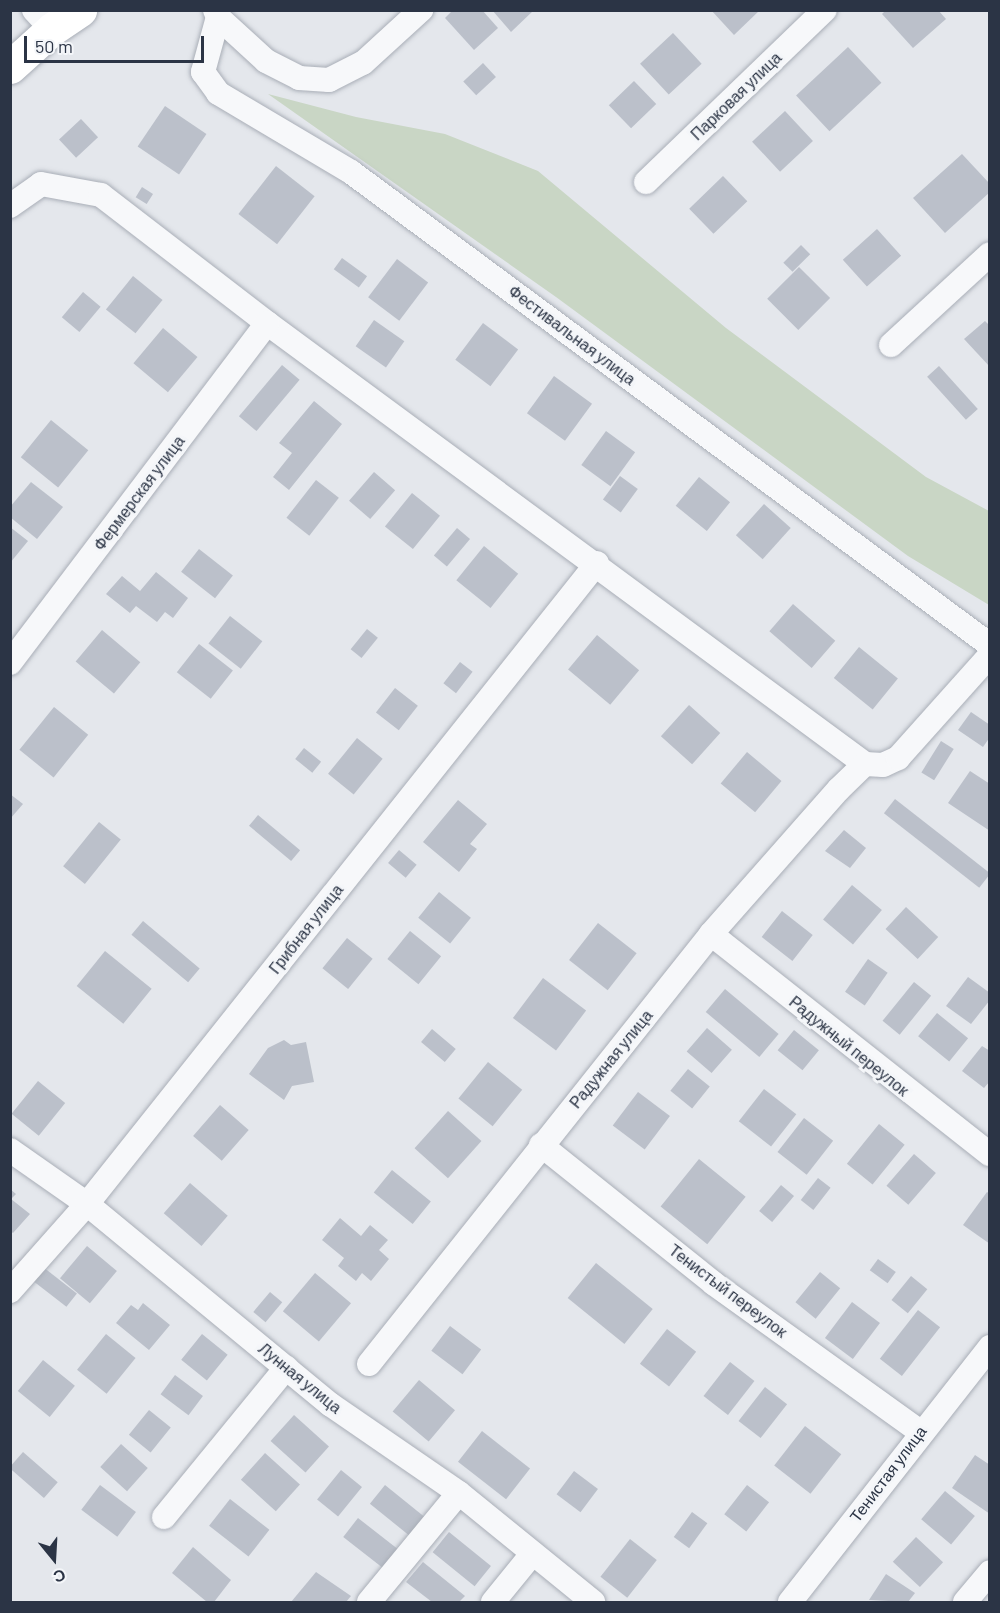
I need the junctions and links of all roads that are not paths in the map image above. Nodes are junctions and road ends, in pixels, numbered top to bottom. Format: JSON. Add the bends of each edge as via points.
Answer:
{"nodes":[{"id":1,"x":80,"y":10,"type":"edge"},
{"id":2,"x":421,"y":10,"type":"edge"},
{"id":3,"x":825,"y":10,"type":"edge"},
{"id":4,"x":217,"y":14,"type":"edge"},
{"id":5,"x":43,"y":20,"type":"edge"},
{"id":6,"x":10,"y":68,"type":"edge"},
{"id":7,"x":646,"y":182,"type":"dead end"},
{"id":8,"x":10,"y":206,"type":"edge"},
{"id":9,"x":990,"y":254,"type":"edge"},
{"id":10,"x":267,"y":323,"type":"junction"},
{"id":11,"x":891,"y":345,"type":"dead end"},
{"id":12,"x":597,"y":563,"type":"junction"},
{"id":13,"x":990,"y":645,"type":"edge"},
{"id":14,"x":990,"y":655,"type":"edge"},
{"id":15,"x":10,"y":663,"type":"edge"},
{"id":16,"x":866,"y":764,"type":"junction"},
{"id":17,"x":711,"y":934,"type":"junction"},
{"id":18,"x":541,"y":1145,"type":"junction"},
{"id":19,"x":10,"y":1150,"type":"edge"},
{"id":20,"x":990,"y":1154,"type":"edge"},
{"id":21,"x":87,"y":1204,"type":"junction"},
{"id":22,"x":10,"y":1291,"type":"edge"},
{"id":23,"x":990,"y":1347,"type":"edge"},
{"id":24,"x":369,"y":1364,"type":"dead end"},
{"id":25,"x":286,"y":1368,"type":"junction"},
{"id":26,"x":920,"y":1432,"type":"junction"},
{"id":27,"x":459,"y":1493,"type":"junction"},
{"id":28,"x":164,"y":1517,"type":"dead end"},
{"id":29,"x":533,"y":1553,"type":"junction"},
{"id":30,"x":369,"y":1602,"type":"edge"},
{"id":31,"x":493,"y":1602,"type":"edge"},
{"id":32,"x":593,"y":1602,"type":"edge"},
{"id":33,"x":790,"y":1602,"type":"edge"}],
"edges":[{"from":1,"to":5,"type":"main road"},
{"from":2,"to":4,"type":"street","via":[[363,63],[329,80],[299,78],[266,61]]},
{"from":3,"to":7,"type":"street","name":"Парковая улица"},
{"from":4,"to":13,"type":"street","name":"Фестивальная улица","via":[[203,72],[218,93],[351,172]]},
{"from":5,"to":6,"type":"main road"},
{"from":8,"to":10,"type":"street","via":[[41,184],[101,195]]},
{"from":9,"to":11,"type":"street"},
{"from":10,"to":12,"type":"street"},
{"from":10,"to":15,"type":"street","name":"Фермерская улица"},
{"from":12,"to":16,"type":"street"},
{"from":12,"to":21,"type":"street","name":"Грибная улица"},
{"from":14,"to":16,"type":"street","via":[[898,758],[883,765]]},
{"from":16,"to":17,"type":"street","name":"Радужная улица","via":[[839,789]]},
{"from":17,"to":18,"type":"street","name":"Радужная улица"},
{"from":17,"to":20,"type":"street","name":"Радужный переулок"},
{"from":18,"to":24,"type":"street","name":"Радужная улица"},
{"from":18,"to":26,"type":"street","name":"Тенистый переулок","via":[[713,1282]]},
{"from":19,"to":21,"type":"street","name":"Лунная улица"},
{"from":21,"to":22,"type":"street","name":"Грибная улица"},
{"from":21,"to":25,"type":"street","name":"Лунная улица"},
{"from":23,"to":26,"type":"street","name":"Тенистая улица"},
{"from":25,"to":27,"type":"street","name":"Лунная улица","via":[[331,1405]]},
{"from":25,"to":28,"type":"street"},
{"from":26,"to":33,"type":"street","name":"Тенистая улица"},
{"from":27,"to":29,"type":"street","name":"Лунная улица"},
{"from":27,"to":30,"type":"street"},
{"from":29,"to":31,"type":"street"},
{"from":29,"to":32,"type":"street","name":"Лунная улица"}]}
